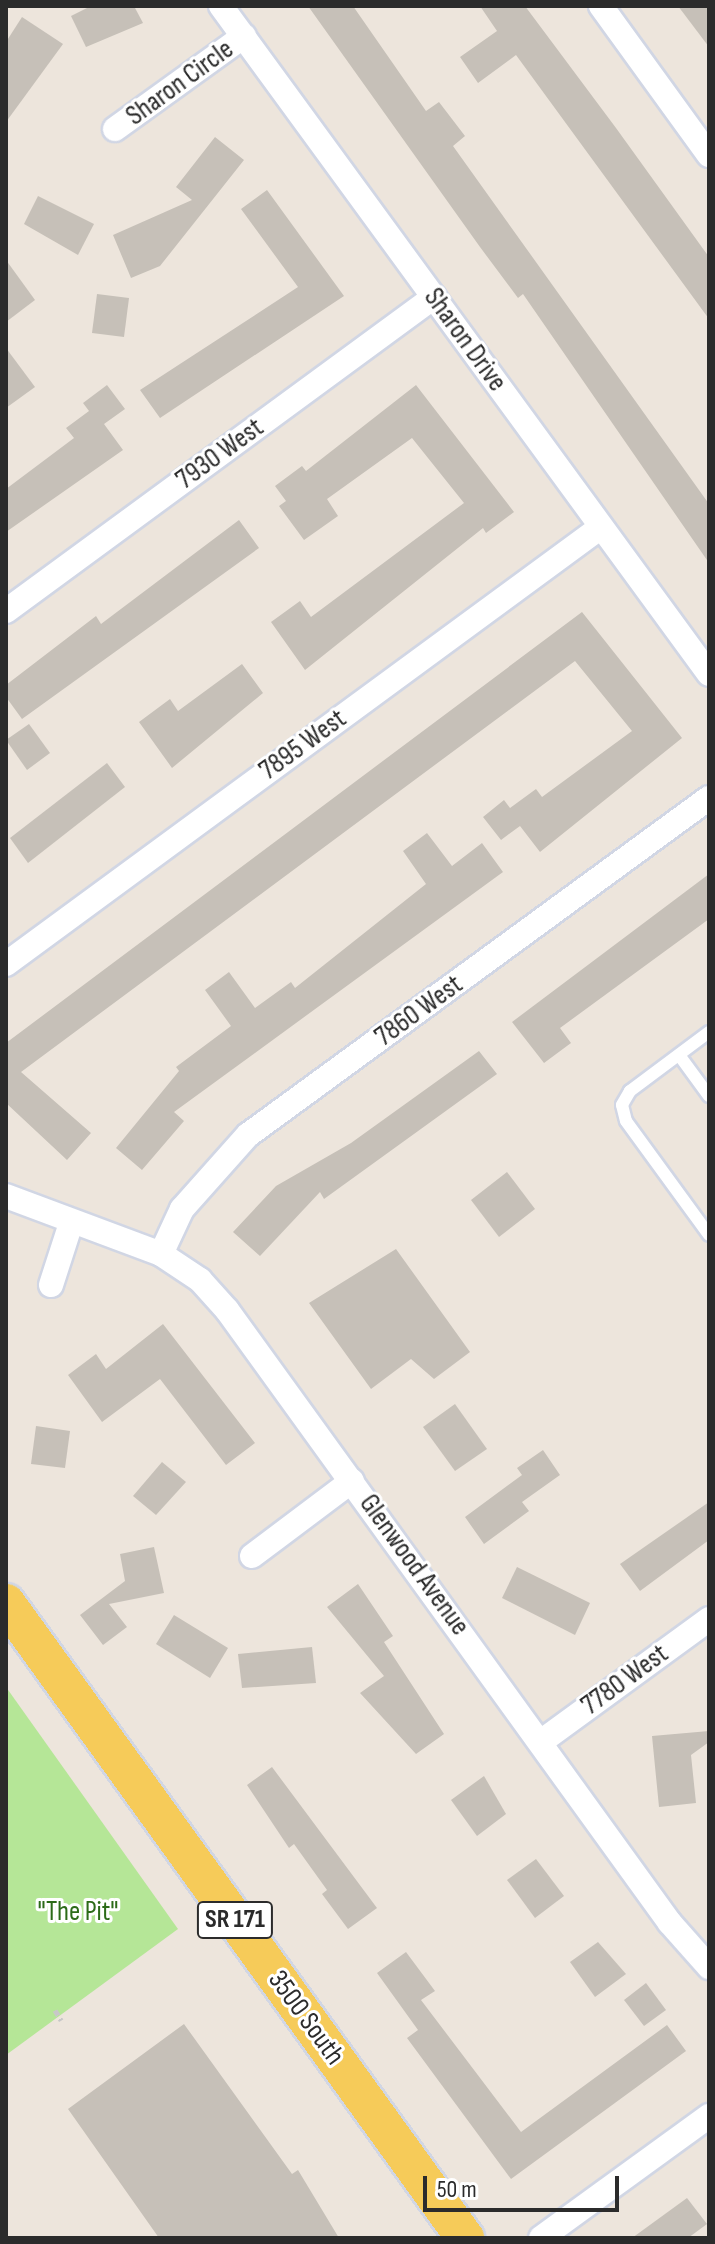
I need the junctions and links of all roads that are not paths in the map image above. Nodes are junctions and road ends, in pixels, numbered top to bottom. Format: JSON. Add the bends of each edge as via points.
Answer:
{"nodes":[{"id":1,"x":221,"y":6,"type":"edge"},
{"id":2,"x":601,"y":6,"type":"edge"},
{"id":3,"x":244,"y":36,"type":"junction"},
{"id":4,"x":115,"y":129,"type":"dead end"},
{"id":5,"x":709,"y":155,"type":"edge"},
{"id":6,"x":434,"y":297,"type":"junction"},
{"id":7,"x":601,"y":527,"type":"junction"},
{"id":8,"x":6,"y":611,"type":"edge"},
{"id":9,"x":709,"y":674,"type":"edge"},
{"id":10,"x":709,"y":798,"type":"edge"},
{"id":11,"x":6,"y":964,"type":"edge"},
{"id":12,"x":709,"y":1032,"type":"edge"},
{"id":13,"x":679,"y":1055,"type":"junction"},
{"id":14,"x":709,"y":1096,"type":"edge"},
{"id":15,"x":6,"y":1196,"type":"edge"},
{"id":16,"x":71,"y":1223,"type":"junction"},
{"id":17,"x":709,"y":1235,"type":"edge"},
{"id":18,"x":161,"y":1254,"type":"junction"},
{"id":19,"x":51,"y":1285,"type":"dead end"},
{"id":20,"x":352,"y":1481,"type":"junction"},
{"id":21,"x":252,"y":1556,"type":"dead end"},
{"id":22,"x":6,"y":1603,"type":"edge"},
{"id":23,"x":709,"y":1619,"type":"edge"},
{"id":24,"x":542,"y":1741,"type":"junction"},
{"id":25,"x":709,"y":1967,"type":"edge"},
{"id":26,"x":709,"y":2116,"type":"edge"},
{"id":27,"x":465,"y":2238,"type":"edge"},
{"id":28,"x":541,"y":2238,"type":"edge"}],
"edges":[{"from":1,"to":3,"type":"street","name":"Sharon Drive"},
{"from":2,"to":5,"type":"street"},
{"from":3,"to":4,"type":"street","name":"Sharon Circle"},
{"from":3,"to":6,"type":"street","name":"Sharon Drive"},
{"from":6,"to":7,"type":"street","name":"Sharon Drive"},
{"from":6,"to":8,"type":"street","name":"7930 West"},
{"from":7,"to":9,"type":"street","name":"Sharon Drive"},
{"from":7,"to":11,"type":"street","name":"7895 West"},
{"from":10,"to":18,"type":"street","name":"7860 West","via":[[248,1135],[182,1209]]},
{"from":12,"to":13,"type":"lane"},
{"from":13,"to":14,"type":"lane"},
{"from":13,"to":17,"type":"lane","via":[[630,1091],[622,1105],[626,1121]]},
{"from":15,"to":16,"type":"street","name":"Glenwood Avenue"},
{"from":16,"to":18,"type":"street","name":"Glenwood Avenue"},
{"from":16,"to":19,"type":"street"},
{"from":18,"to":20,"type":"street","name":"Glenwood Avenue","via":[[200,1280],[227,1310]]},
{"from":20,"to":21,"type":"street"},
{"from":20,"to":24,"type":"street","name":"Glenwood Avenue"},
{"from":22,"to":27,"type":"main road","name":"3500 South","number":"SR 171"},
{"from":23,"to":24,"type":"street","name":"7780 West"},
{"from":24,"to":25,"type":"street","name":"Glenwood Avenue"},
{"from":26,"to":28,"type":"street"}]}
